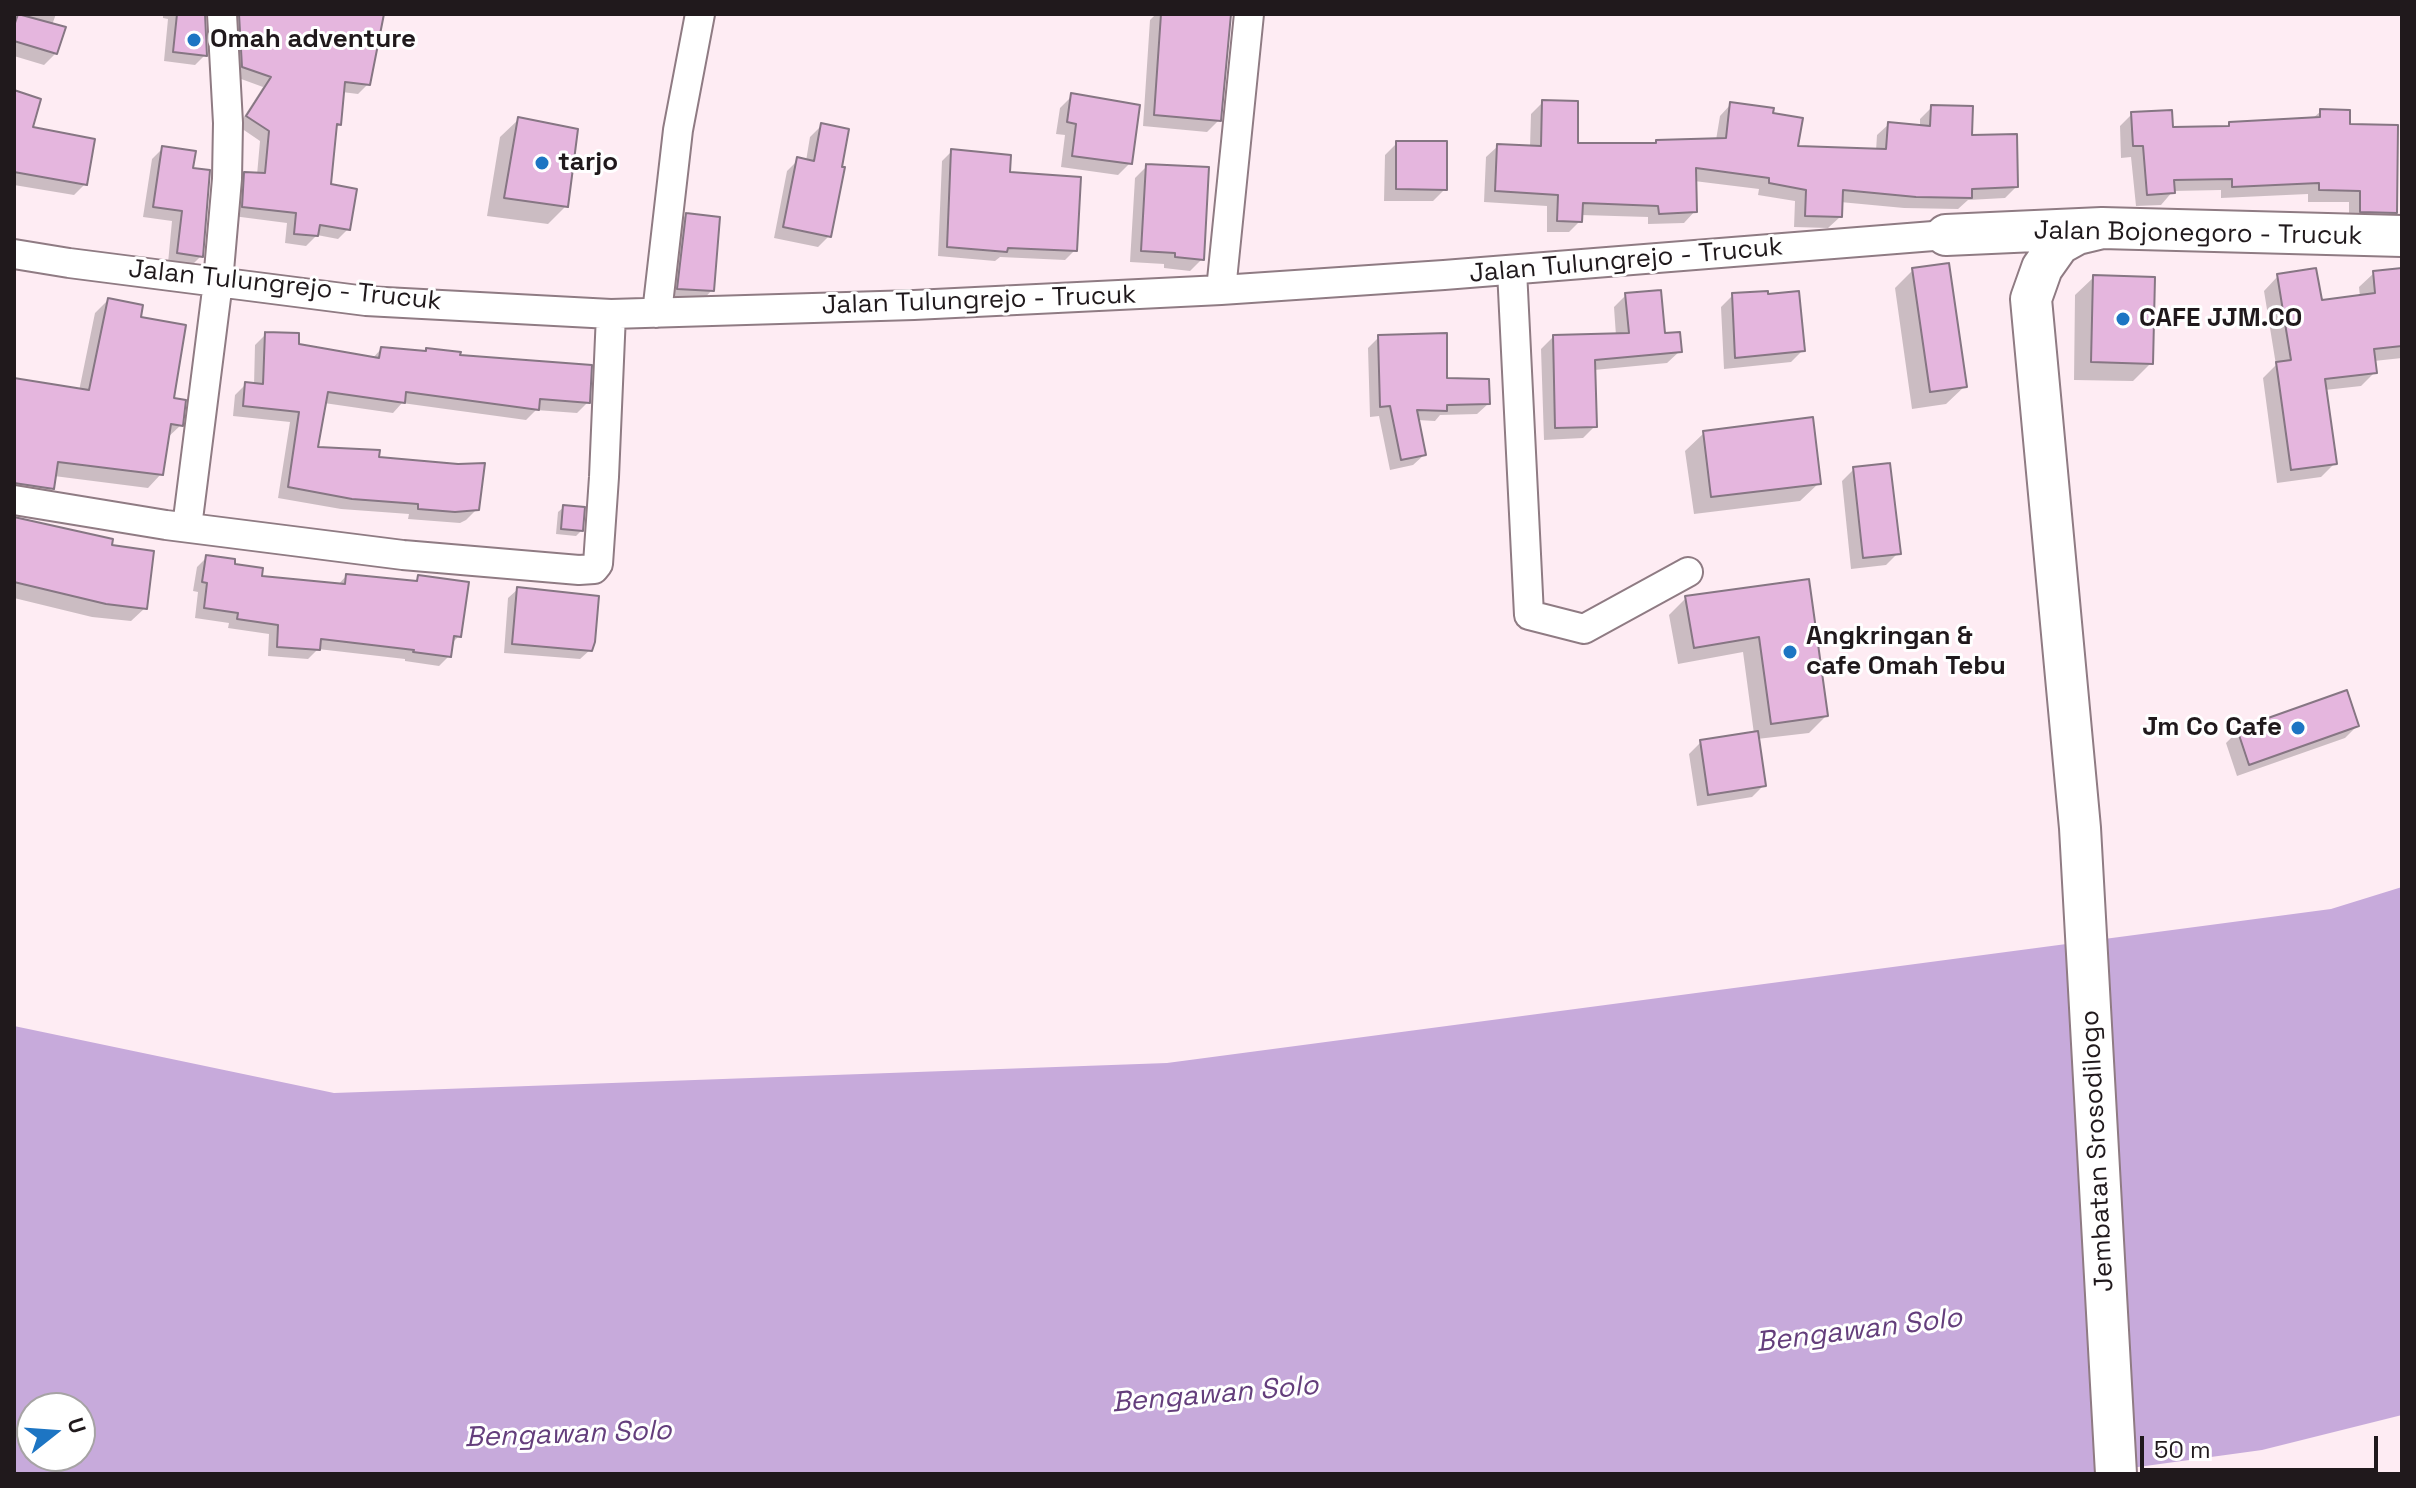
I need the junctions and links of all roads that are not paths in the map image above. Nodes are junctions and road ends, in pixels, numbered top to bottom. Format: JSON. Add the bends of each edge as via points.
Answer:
{"nodes":[{"id":1,"x":222,"y":14,"type":"edge"},
{"id":2,"x":700,"y":14,"type":"edge"},
{"id":3,"x":1249,"y":14,"type":"edge"},
{"id":4,"x":2102,"y":228,"type":"junction"},
{"id":5,"x":1946,"y":235,"type":"junction"},
{"id":6,"x":2402,"y":236,"type":"edge"},
{"id":7,"x":14,"y":254,"type":"edge"},
{"id":8,"x":1512,"y":270,"type":"junction"},
{"id":9,"x":218,"y":282,"type":"junction"},
{"id":10,"x":1221,"y":290,"type":"junction"},
{"id":11,"x":2031,"y":299,"type":"junction"},
{"id":12,"x":657,"y":313,"type":"junction"},
{"id":13,"x":611,"y":314,"type":"junction"},
{"id":14,"x":14,"y":500,"type":"edge"},
{"id":15,"x":187,"y":527,"type":"junction"},
{"id":16,"x":1688,"y":572,"type":"dead end"},
{"id":17,"x":2116,"y":1474,"type":"edge"}],
"edges":[{"from":1,"to":9,"type":"street","via":[[228,151]]},
{"from":2,"to":12,"type":"street","via":[[678,130]]},
{"from":3,"to":10,"type":"street"},
{"from":4,"to":5,"type":"street","name":"Jalan Bojonegoro - Trucuk"},
{"from":4,"to":6,"type":"street","name":"Jalan Bojonegoro - Trucuk"},
{"from":4,"to":11,"type":"street","via":[[2059,244],[2042,268]]},
{"from":5,"to":8,"type":"street","name":"Jalan Tulungrejo - Trucuk"},
{"from":5,"to":11,"type":"street","via":[[1998,255]]},
{"from":7,"to":9,"type":"street","name":"Jalan Tulungrejo - Trucuk"},
{"from":8,"to":10,"type":"street","name":"Jalan Tulungrejo - Trucuk"},
{"from":8,"to":16,"type":"street","via":[[1529,615],[1584,629]]},
{"from":9,"to":13,"type":"street","name":"Jalan Tulungrejo - Trucuk","via":[[366,301]]},
{"from":9,"to":15,"type":"street"},
{"from":10,"to":12,"type":"street","name":"Jalan Tulungrejo - Trucuk"},
{"from":11,"to":17,"type":"street","name":"Jembatan Srosodilogo","via":[[2080,828]]},
{"from":12,"to":13,"type":"street","name":"Jalan Tulungrejo - Trucuk"},
{"from":13,"to":15,"type":"street","via":[[594,569],[403,555]]},
{"from":14,"to":15,"type":"street"}]}
